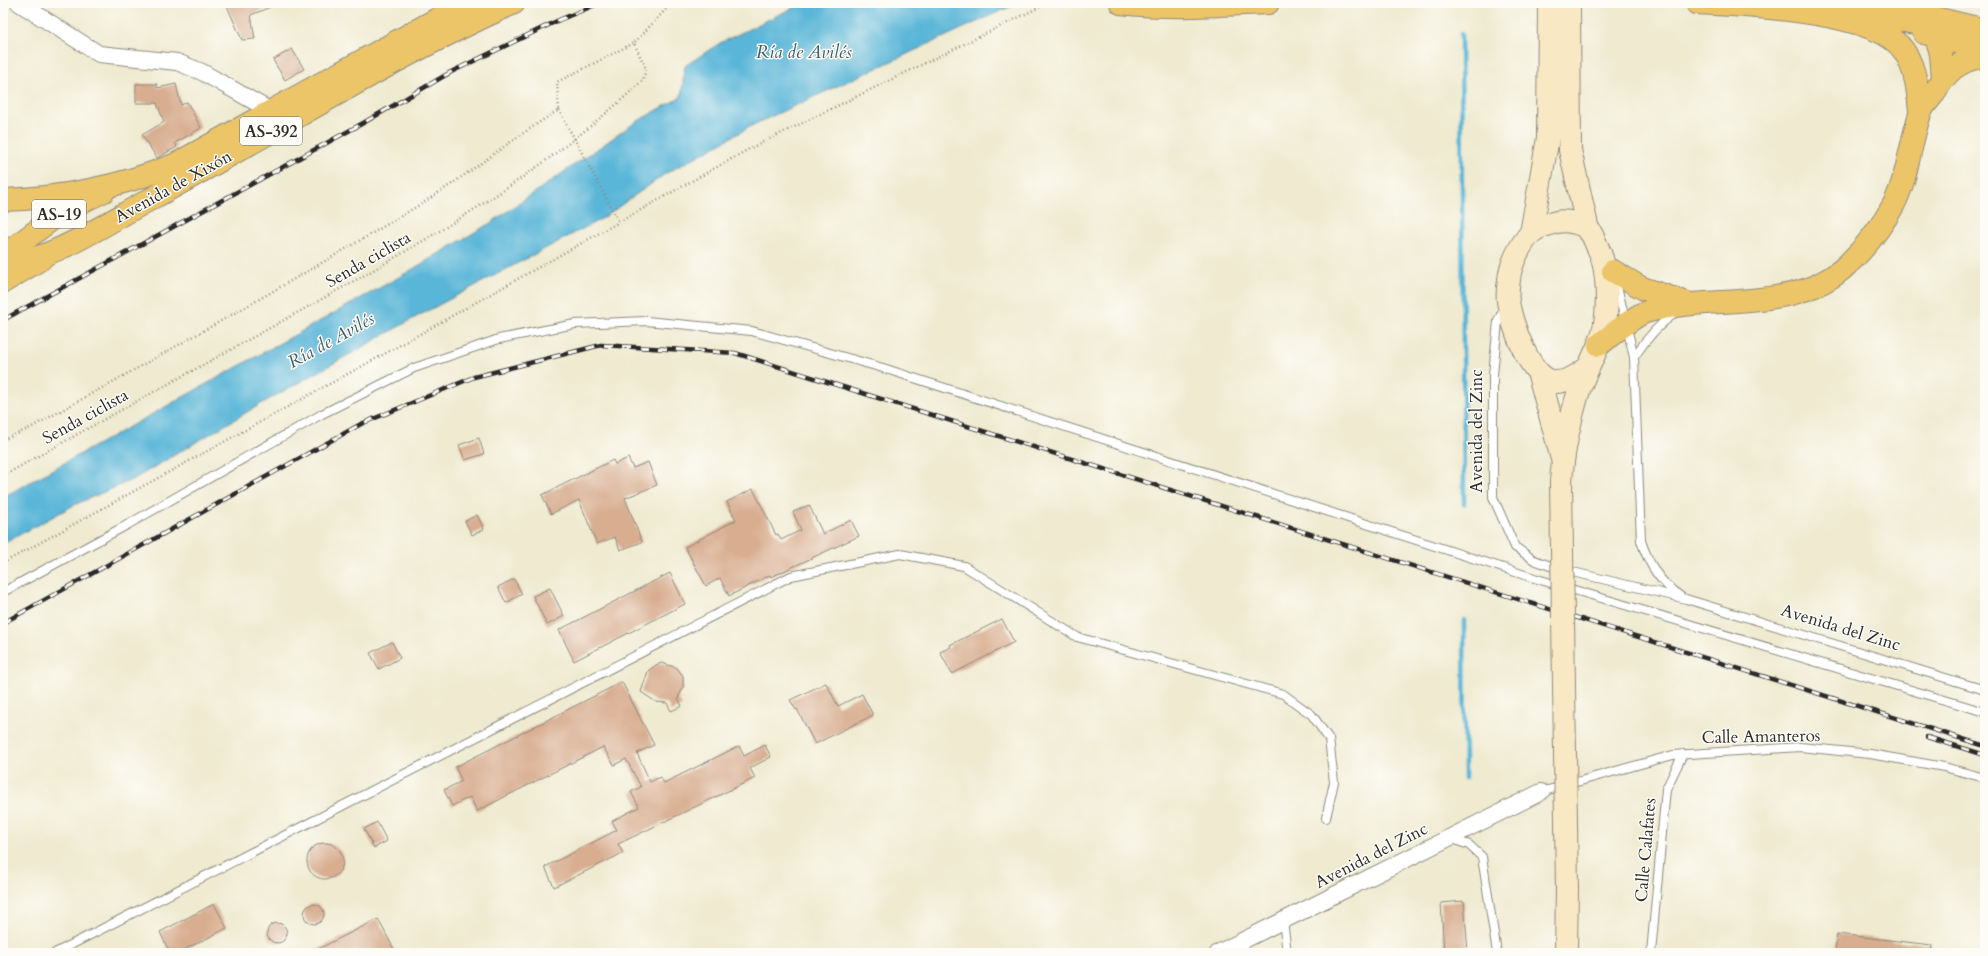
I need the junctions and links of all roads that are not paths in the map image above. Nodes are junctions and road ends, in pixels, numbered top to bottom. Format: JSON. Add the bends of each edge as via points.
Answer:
{"nodes":[{"id":1,"x":19,"y":3,"type":"edge"},
{"id":2,"x":470,"y":3,"type":"edge"},
{"id":3,"x":514,"y":3,"type":"edge"},
{"id":4,"x":1268,"y":3,"type":"edge"},
{"id":5,"x":1549,"y":3,"type":"edge"},
{"id":6,"x":1569,"y":3,"type":"edge"},
{"id":7,"x":1697,"y":3,"type":"edge"},
{"id":8,"x":1862,"y":3,"type":"edge"},
{"id":9,"x":1130,"y":4,"type":"edge"},
{"id":10,"x":1826,"y":10,"type":"edge"},
{"id":11,"x":1985,"y":30,"type":"edge"},
{"id":12,"x":1936,"y":36,"type":"junction"},
{"id":13,"x":1985,"y":40,"type":"edge"},
{"id":14,"x":1985,"y":50,"type":"edge"},
{"id":15,"x":1559,"y":56,"type":"junction"},
{"id":16,"x":1985,"y":56,"type":"edge"},
{"id":17,"x":1913,"y":68,"type":"junction"},
{"id":18,"x":1943,"y":79,"type":"junction"},
{"id":19,"x":271,"y":111,"type":"junction"},
{"id":20,"x":1920,"y":112,"type":"junction"},
{"id":21,"x":121,"y":183,"type":"junction"},
{"id":22,"x":3,"y":200,"type":"edge"},
{"id":23,"x":1588,"y":230,"type":"junction"},
{"id":24,"x":1531,"y":232,"type":"junction"},
{"id":25,"x":1599,"y":248,"type":"junction"},
{"id":26,"x":54,"y":251,"type":"junction"},
{"id":27,"x":3,"y":256,"type":"edge"},
{"id":28,"x":3,"y":265,"type":"edge"},
{"id":29,"x":1613,"y":271,"type":"junction"},
{"id":30,"x":3,"y":282,"type":"edge"},
{"id":31,"x":1508,"y":300,"type":"junction"},
{"id":32,"x":1688,"y":303,"type":"junction"},
{"id":33,"x":1627,"y":325,"type":"junction"},
{"id":34,"x":1599,"y":345,"type":"junction"},
{"id":35,"x":1634,"y":357,"type":"junction"},
{"id":36,"x":1586,"y":369,"type":"junction"},
{"id":37,"x":1539,"y":375,"type":"junction"},
{"id":38,"x":1561,"y":472,"type":"junction"},
{"id":39,"x":3,"y":592,"type":"edge"},
{"id":40,"x":1686,"y":599,"type":"junction"},
{"id":41,"x":1985,"y":690,"type":"edge"},
{"id":42,"x":1985,"y":712,"type":"edge"},
{"id":43,"x":1683,"y":754,"type":"junction"},
{"id":44,"x":1985,"y":778,"type":"edge"},
{"id":45,"x":1541,"y":792,"type":"joint"},
{"id":46,"x":1326,"y":818,"type":"dead end"},
{"id":47,"x":1449,"y":838,"type":"junction"},
{"id":48,"x":1283,"y":920,"type":"junction"},
{"id":49,"x":55,"y":953,"type":"edge"},
{"id":50,"x":1218,"y":953,"type":"edge"},
{"id":51,"x":1287,"y":953,"type":"edge"},
{"id":52,"x":1497,"y":953,"type":"edge"},
{"id":53,"x":1566,"y":953,"type":"edge"},
{"id":54,"x":1651,"y":953,"type":"edge"}],
"edges":[{"from":1,"to":19,"type":"street","via":[[99,54],[178,62],[202,72]]},
{"from":2,"to":19,"type":"main road","name":"Avenida de Xixón","number":"AS-392"},
{"from":3,"to":26,"type":"main road","name":"Avenida de Xixón","number":"AS-392","via":[[375,71],[204,171]]},
{"from":4,"to":9,"type":"main road","via":[[1190,6]]},
{"from":5,"to":15,"type":"main road"},
{"from":6,"to":15,"type":"main road"},
{"from":7,"to":10,"type":"main road"},
{"from":8,"to":11,"type":"main road"},
{"from":10,"to":12,"type":"main road"},
{"from":10,"to":17,"type":"main road","via":[[1890,37],[1903,50]]},
{"from":12,"to":13,"type":"main road","via":[[1954,33]]},
{"from":12,"to":14,"type":"main road"},
{"from":12,"to":17,"type":"main road"},
{"from":12,"to":18,"type":"main road","via":[[1941,54]]},
{"from":15,"to":23,"type":"main road","via":[[1570,150]]},
{"from":15,"to":24,"type":"main road","via":[[1548,138]]},
{"from":16,"to":18,"type":"main road","via":[[1971,58],[1959,64]]},
{"from":17,"to":20,"type":"main road"},
{"from":18,"to":20,"type":"main road"},
{"from":19,"to":21,"type":"main road","name":"Avenida de Xixón","number":"AS-392","via":[[174,165]]},
{"from":20,"to":32,"type":"main road","via":[[1910,158],[1894,203],[1874,236],[1847,265],[1808,289],[1758,300]]},
{"from":21,"to":22,"type":"main road","number":"AS-392","via":[[73,193]]},
{"from":21,"to":27,"type":"main road","name":"Avenida de Xixón","number":"AS-19","via":[[63,211]]},
{"from":23,"to":24,"type":"main road","via":[[1563,221]]},
{"from":23,"to":25,"type":"main road"},
{"from":24,"to":31,"type":"main road","via":[[1514,260],[1509,278]]},
{"from":25,"to":29,"type":"lane","name":"Avenida del Zinc"},
{"from":25,"to":34,"type":"main road","via":[[1608,284],[1606,312]]},
{"from":26,"to":28,"type":"main road","number":"AS-392"},
{"from":26,"to":30,"type":"main road","name":"Avenida de Xixón","number":"AS-19"},
{"from":29,"to":32,"type":"main road","via":[[1642,288]]},
{"from":29,"to":33,"type":"lane","name":"Avenida del Zinc"},
{"from":31,"to":37,"type":"main road","via":[[1525,353]]},
{"from":31,"to":40,"type":"lane","name":"Avenida del Zinc","via":[[1498,321],[1493,375],[1493,497],[1515,547],[1534,560],[1556,568]]},
{"from":32,"to":33,"type":"main road","via":[[1644,312]]},
{"from":32,"to":35,"type":"lane","via":[[1660,323]]},
{"from":33,"to":34,"type":"main road"},
{"from":33,"to":35,"type":"lane","name":"Avenida del Zinc"},
{"from":34,"to":36,"type":"main road"},
{"from":35,"to":40,"type":"lane","name":"Avenida del Zinc","via":[[1641,541],[1657,576],[1672,591]]},
{"from":36,"to":37,"type":"main road","via":[[1574,377],[1556,382]]},
{"from":36,"to":38,"type":"main road"},
{"from":37,"to":38,"type":"main road"},
{"from":38,"to":53,"type":"main road","bridge":true},
{"from":39,"to":42,"type":"lane","via":[[322,414],[414,368],[499,340],[575,324],[646,321],[752,331],[883,368],[1534,578]]},
{"from":40,"to":41,"type":"lane","name":"Avenida del Zinc"},
{"from":43,"to":44,"type":"lane","name":"Calle Amanteros","via":[[1800,747],[1870,754],[1944,767]]},
{"from":43,"to":45,"type":"lane","name":"Calle Amanteros"},
{"from":43,"to":54,"type":"lane","name":"Calle Calafates","via":[[1666,789]]},
{"from":45,"to":47,"type":"street","name":"Avenida del Zinc"},
{"from":46,"to":49,"type":"lane","via":[[1334,782],[1329,740],[1312,715],[1283,694],[1077,637],[964,566],[900,554],[791,576]]},
{"from":47,"to":48,"type":"street","name":"Avenida del Zinc"},
{"from":47,"to":52,"type":"lane","via":[[1469,845],[1482,857]]},
{"from":48,"to":50,"type":"street","name":"Avenida del Zinc"},
{"from":48,"to":51,"type":"lane"}]}
